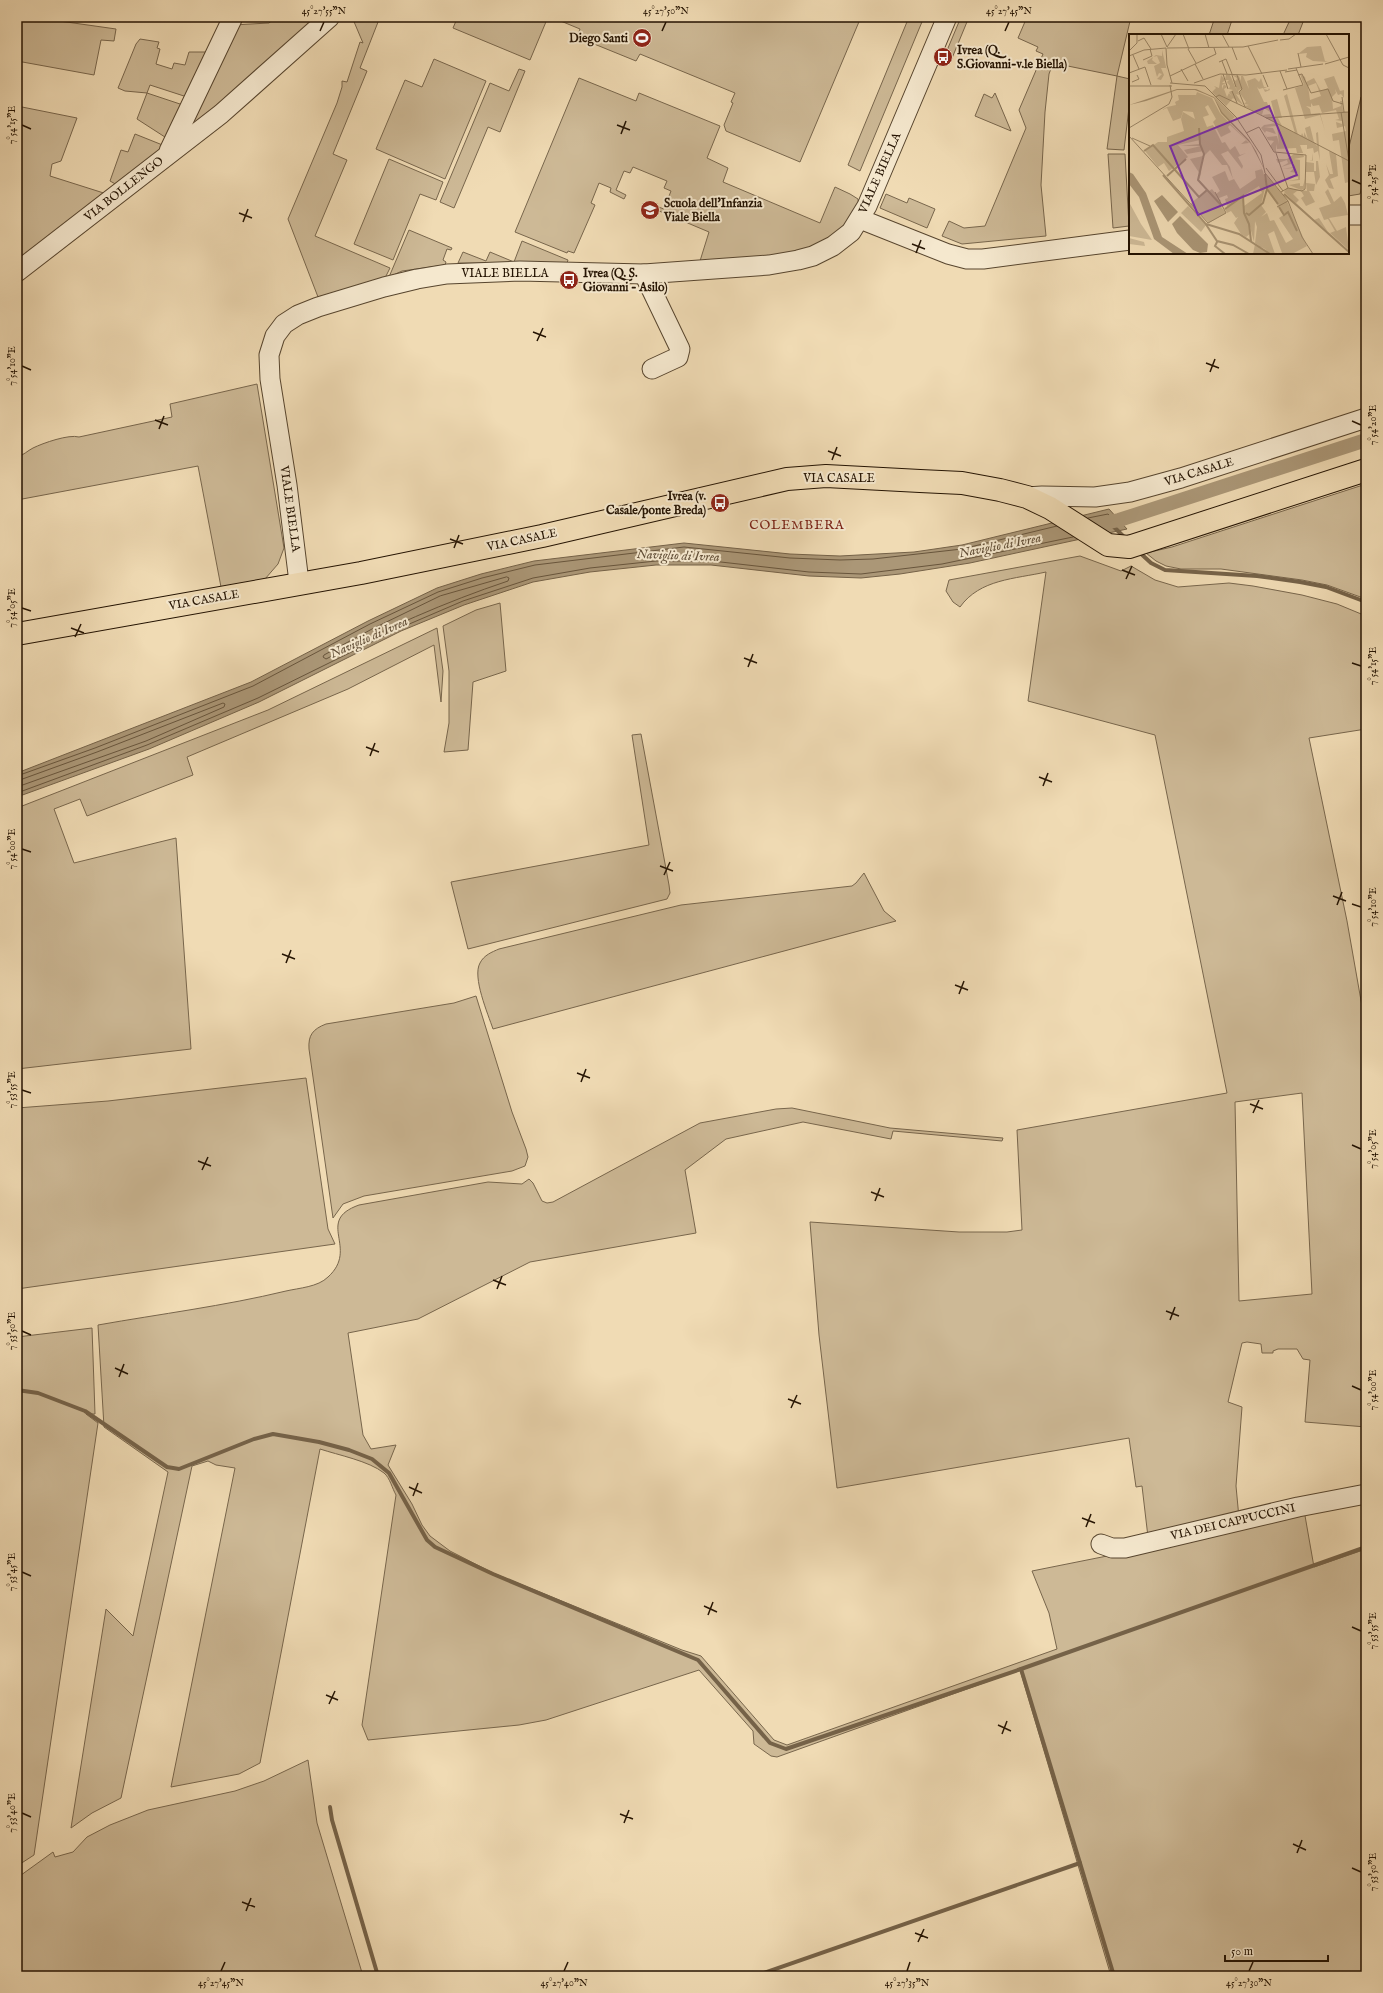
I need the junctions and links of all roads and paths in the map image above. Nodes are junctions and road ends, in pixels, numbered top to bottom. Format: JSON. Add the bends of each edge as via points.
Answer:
{"nodes":[{"id":1,"x":233,"y":17,"type":"edge"},
{"id":2,"x":330,"y":17,"type":"edge"},
{"id":3,"x":947,"y":17,"type":"edge"},
{"id":4,"x":168,"y":153,"type":"junction"},
{"id":5,"x":1349,"y":215,"type":"edge"},
{"id":6,"x":1366,"y":215,"type":"edge"},
{"id":7,"x":860,"y":219,"type":"junction"},
{"id":8,"x":1129,"y":240,"type":"edge"},
{"id":9,"x":17,"y":272,"type":"edge"},
{"id":10,"x":644,"y":274,"type":"junction"},
{"id":11,"x":652,"y":369,"type":"dead end"},
{"id":12,"x":1366,"y":418,"type":"edge"},
{"id":13,"x":1366,"y":470,"type":"edge"},
{"id":14,"x":1027,"y":497,"type":"junction"},
{"id":15,"x":299,"y":582,"type":"junction"},
{"id":16,"x":17,"y":634,"type":"edge"},
{"id":17,"x":1366,"y":1494,"type":"edge"},
{"id":18,"x":1100,"y":1544,"type":"dead end"}],
"edges":[{"from":1,"to":4,"type":"street","name":"VIA BOLLENGO"},
{"from":2,"to":4,"type":"street","via":[[221,114]]},
{"from":3,"to":7,"type":"street","name":"VIALE BIELLA"},
{"from":4,"to":9,"type":"street","name":"VIA BOLLENGO"},
{"from":5,"to":6,"type":"street"},
{"from":7,"to":8,"type":"street","via":[[967,259]]},
{"from":7,"to":10,"type":"street","name":"VIALE BIELLA","via":[[851,232],[814,256],[769,265]]},
{"from":10,"to":11,"type":"street","via":[[680,350],[678,357]]},
{"from":10,"to":15,"type":"street","name":"VIALE BIELLA","via":[[520,271],[447,274],[386,286],[318,307],[284,324],[275,336],[269,355],[270,379]]},
{"from":12,"to":14,"type":"street","name":"VIA CASALE","via":[[1130,492],[1095,496]]},
{"from":13,"to":14,"type":"main road","name":"VIA CASALE","via":[[1129,547],[1108,545],[1050,508]]},
{"from":14,"to":15,"type":"main road","name":"VIA CASALE","via":[[962,483],[826,476],[787,479],[542,536],[361,573]]},
{"from":15,"to":16,"type":"main road","name":"VIA CASALE"},
{"from":17,"to":18,"type":"street","name":"VIA DEI CAPPUCCINI","via":[[1125,1548],[1112,1548]]}]}
